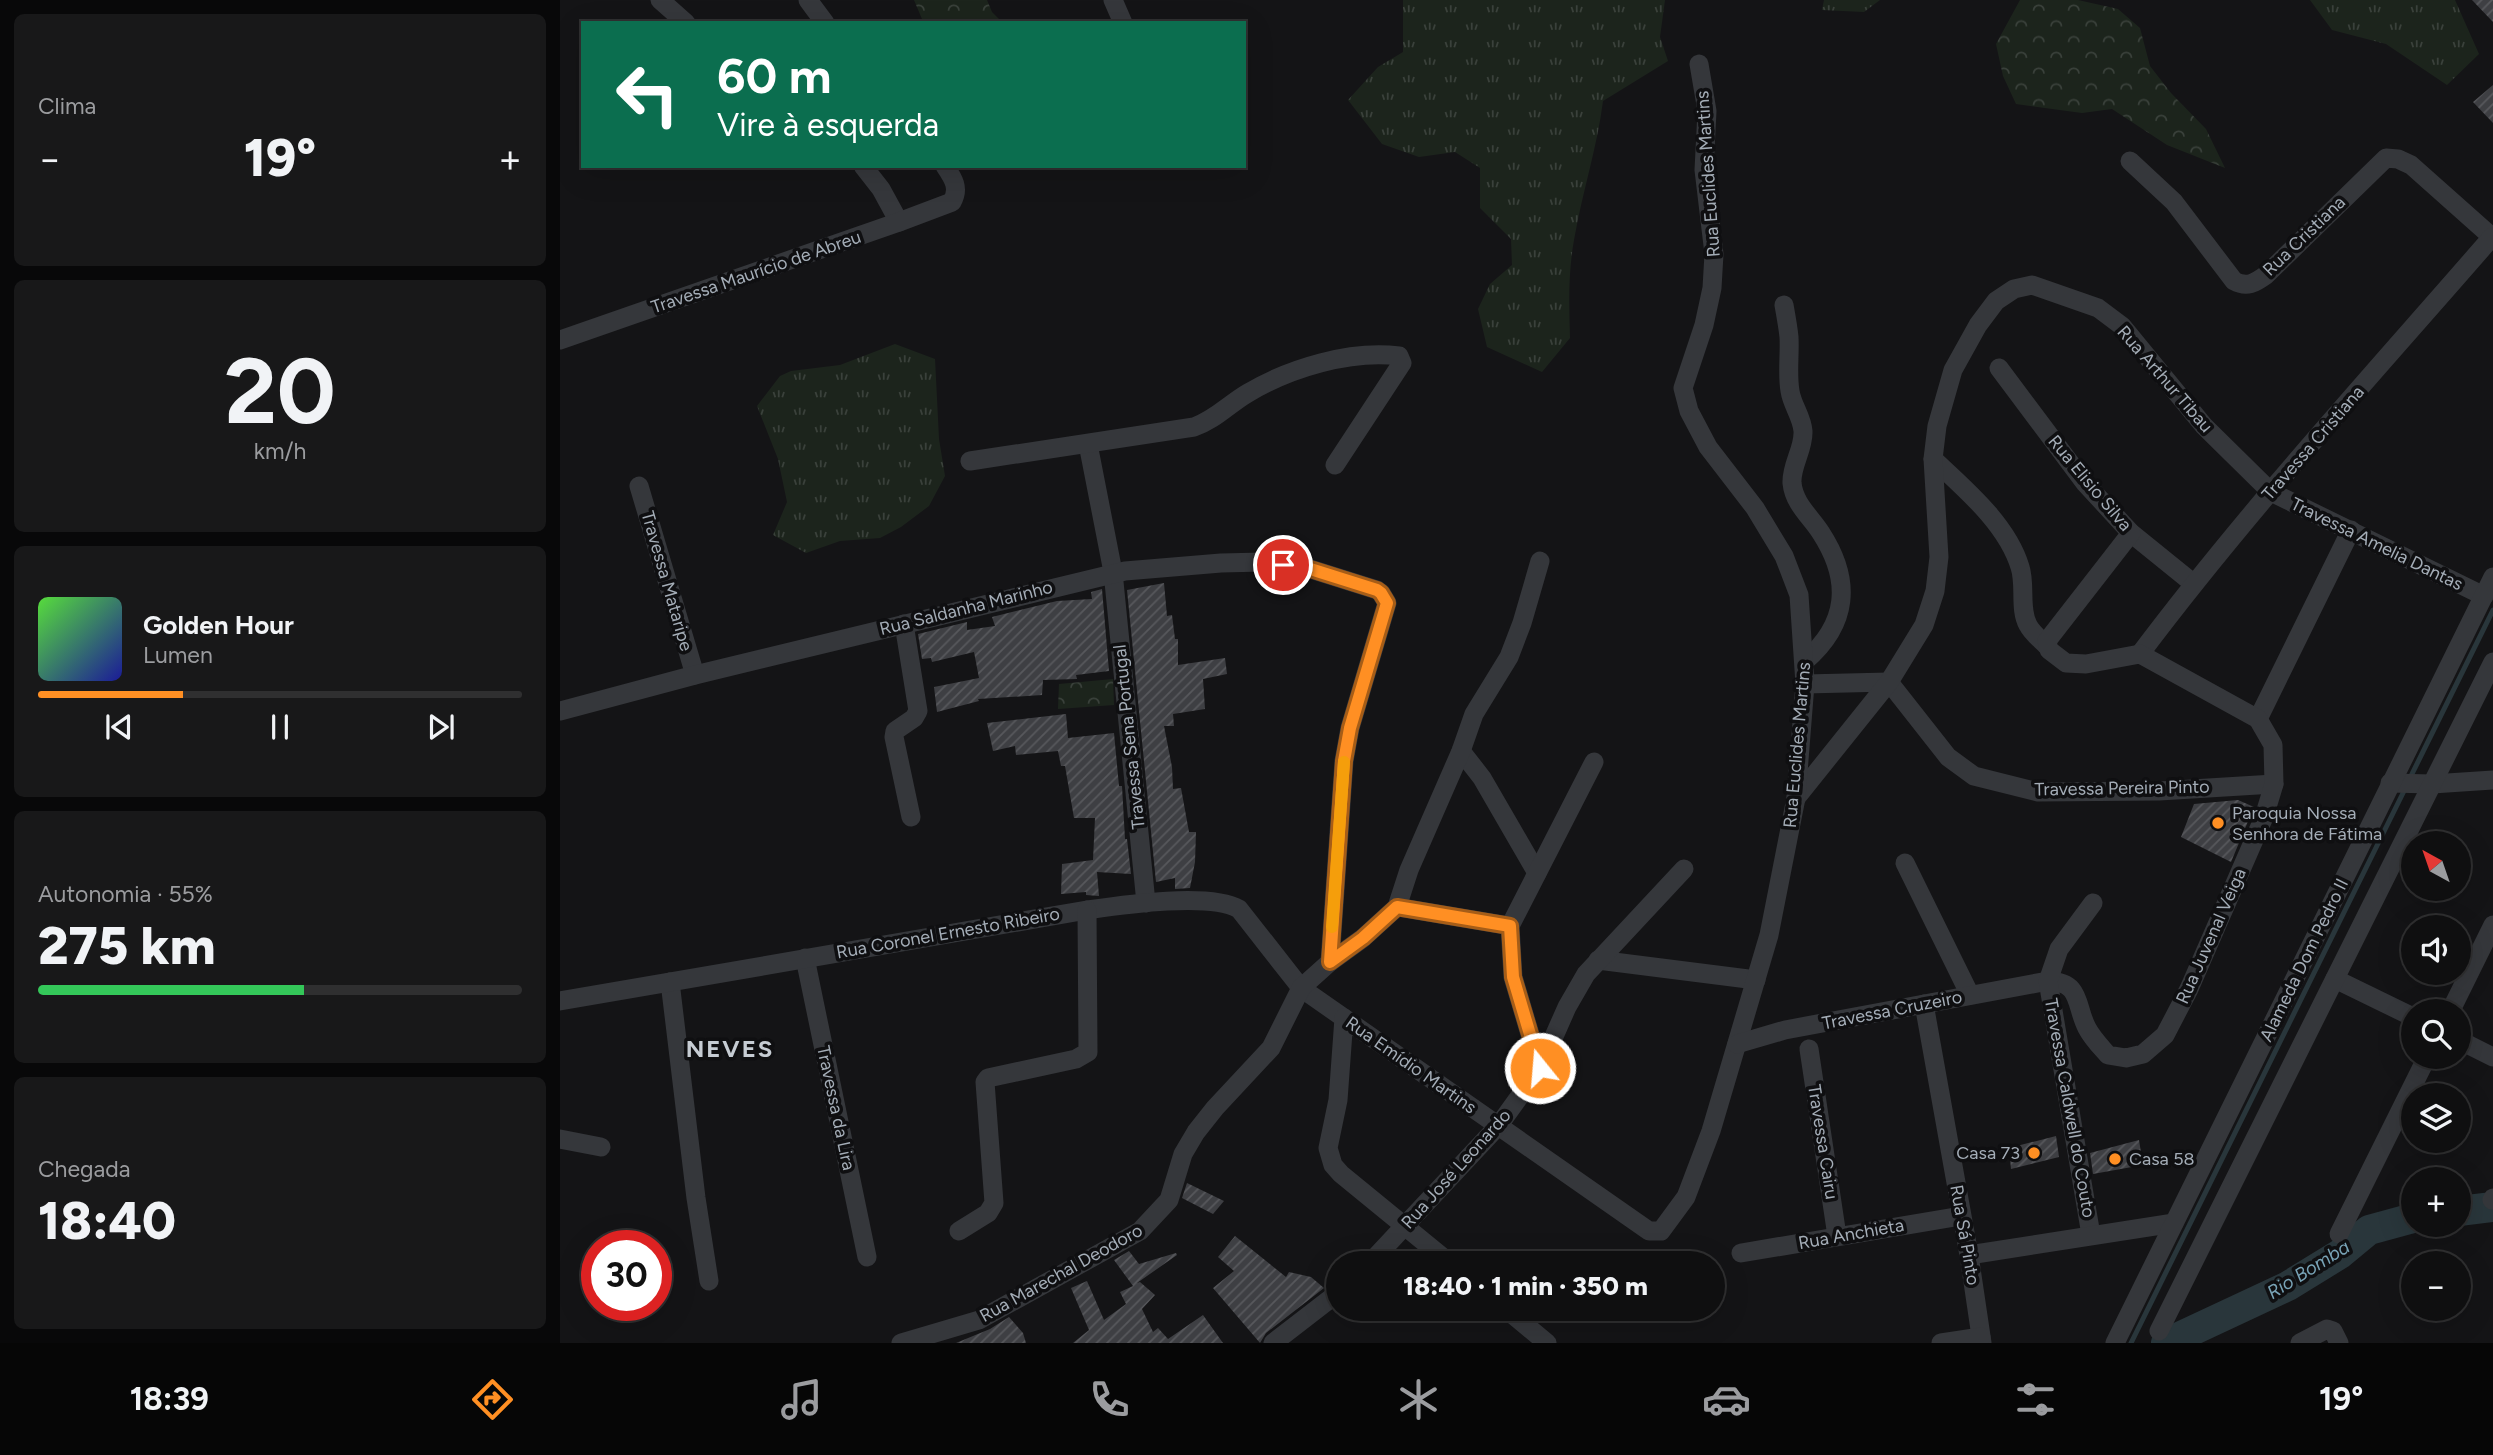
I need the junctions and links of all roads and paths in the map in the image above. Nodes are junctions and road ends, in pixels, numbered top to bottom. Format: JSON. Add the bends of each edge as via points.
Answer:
{"nodes":[{"id":1,"x":660,"y":0,"type":"edge"},
{"id":2,"x":808,"y":0,"type":"edge"},
{"id":3,"x":1113,"y":0,"type":"edge"},
{"id":4,"x":684,"y":21,"type":"edge"},
{"id":5,"x":824,"y":21,"type":"edge"},
{"id":6,"x":1123,"y":21,"type":"edge"},
{"id":7,"x":1699,"y":64,"type":"dead end"},
{"id":8,"x":2130,"y":161,"type":"dead end"},
{"id":9,"x":865,"y":168,"type":"edge"},
{"id":10,"x":946,"y":168,"type":"edge"},
{"id":11,"x":900,"y":222,"type":"junction"},
{"id":12,"x":2493,"y":238,"type":"edge"},
{"id":13,"x":1784,"y":305,"type":"dead end"},
{"id":14,"x":560,"y":340,"type":"edge"},
{"id":15,"x":1999,"y":368,"type":"dead end"},
{"id":16,"x":1088,"y":444,"type":"junction"},
{"id":17,"x":1933,"y":459,"type":"junction"},
{"id":18,"x":970,"y":461,"type":"dead end"},
{"id":19,"x":1335,"y":465,"type":"dead end"},
{"id":20,"x":639,"y":486,"type":"dead end"},
{"id":21,"x":2271,"y":492,"type":"junction"},
{"id":22,"x":2351,"y":530,"type":"junction"},
{"id":23,"x":2131,"y":533,"type":"junction"},
{"id":24,"x":1540,"y":561,"type":"dead end"},
{"id":25,"x":1113,"y":572,"type":"junction"},
{"id":26,"x":2493,"y":577,"type":"edge"},
{"id":27,"x":2194,"y":584,"type":"junction"},
{"id":28,"x":2484,"y":596,"type":"junction"},
{"id":29,"x":904,"y":624,"type":"junction"},
{"id":30,"x":2046,"y":645,"type":"junction"},
{"id":31,"x":2140,"y":654,"type":"junction"},
{"id":32,"x":1805,"y":661,"type":"junction"},
{"id":33,"x":2493,"y":662,"type":"edge"},
{"id":34,"x":695,"y":675,"type":"junction"},
{"id":35,"x":1889,"y":682,"type":"junction"},
{"id":36,"x":1805,"y":684,"type":"junction"},
{"id":37,"x":560,"y":711,"type":"edge"},
{"id":38,"x":2258,"y":719,"type":"junction"},
{"id":39,"x":1461,"y":751,"type":"junction"},
{"id":40,"x":1594,"y":762,"type":"dead end"},
{"id":41,"x":2493,"y":780,"type":"edge"},
{"id":42,"x":2410,"y":783,"type":"junction"},
{"id":43,"x":2274,"y":784,"type":"junction"},
{"id":44,"x":1796,"y":798,"type":"junction"},
{"id":45,"x":911,"y":817,"type":"dead end"},
{"id":46,"x":1905,"y":863,"type":"dead end"},
{"id":47,"x":1685,"y":869,"type":"dead end"},
{"id":48,"x":1537,"y":873,"type":"junction"},
{"id":49,"x":1146,"y":902,"type":"junction"},
{"id":50,"x":2093,"y":903,"type":"dead end"},
{"id":51,"x":1397,"y":907,"type":"junction"},
{"id":52,"x":1087,"y":910,"type":"junction"},
{"id":53,"x":2493,"y":925,"type":"edge"},
{"id":54,"x":1510,"y":926,"type":"junction"},
{"id":55,"x":805,"y":958,"type":"junction"},
{"id":56,"x":1598,"y":960,"type":"junction"},
{"id":57,"x":1330,"y":962,"type":"junction"},
{"id":58,"x":2335,"y":979,"type":"junction"},
{"id":59,"x":1756,"y":980,"type":"junction"},
{"id":60,"x":2048,"y":981,"type":"junction"},
{"id":61,"x":670,"y":982,"type":"junction"},
{"id":62,"x":1301,"y":988,"type":"junction"},
{"id":63,"x":1970,"y":995,"type":"junction"},
{"id":64,"x":2456,"y":999,"type":"edge"},
{"id":65,"x":560,"y":1001,"type":"edge"},
{"id":66,"x":1924,"y":1004,"type":"junction"},
{"id":67,"x":2401,"y":1011,"type":"edge"},
{"id":68,"x":1345,"y":1018,"type":"junction"},
{"id":69,"x":1737,"y":1044,"type":"junction"},
{"id":70,"x":2471,"y":1046,"type":"edge"},
{"id":71,"x":1809,"y":1049,"type":"dead end"},
{"id":72,"x":2493,"y":1057,"type":"edge"},
{"id":73,"x":1540,"y":1068,"type":"junction"},
{"id":74,"x":2421,"y":1069,"type":"edge"},
{"id":75,"x":1499,"y":1125,"type":"junction"},
{"id":76,"x":560,"y":1139,"type":"edge"},
{"id":77,"x":601,"y":1147,"type":"dead end"},
{"id":78,"x":1962,"y":1216,"type":"junction"},
{"id":79,"x":2174,"y":1223,"type":"junction"},
{"id":80,"x":1405,"y":1225,"type":"junction"},
{"id":81,"x":959,"y":1231,"type":"dead end"},
{"id":82,"x":1661,"y":1231,"type":"joint"},
{"id":83,"x":2339,"y":1234,"type":"dead end"},
{"id":84,"x":2091,"y":1235,"type":"junction"},
{"id":85,"x":1837,"y":1236,"type":"junction"},
{"id":86,"x":1381,"y":1251,"type":"edge"},
{"id":87,"x":1436,"y":1251,"type":"edge"},
{"id":88,"x":1741,"y":1253,"type":"dead end"},
{"id":89,"x":1969,"y":1255,"type":"junction"},
{"id":90,"x":867,"y":1257,"type":"dead end"},
{"id":91,"x":709,"y":1281,"type":"dead end"},
{"id":92,"x":1326,"y":1305,"type":"edge"},
{"id":93,"x":1521,"y":1321,"type":"edge"},
{"id":94,"x":2159,"y":1331,"type":"dead end"},
{"id":95,"x":1296,"y":1336,"type":"edge"},
{"id":96,"x":1981,"y":1340,"type":"edge"},
{"id":97,"x":901,"y":1343,"type":"edge"},
{"id":98,"x":1273,"y":1343,"type":"edge"},
{"id":99,"x":1548,"y":1343,"type":"edge"},
{"id":100,"x":1941,"y":1343,"type":"edge"},
{"id":101,"x":2115,"y":1343,"type":"edge"},
{"id":102,"x":2300,"y":1343,"type":"edge"},
{"id":103,"x":2339,"y":1343,"type":"edge"}],
"edges":[{"from":1,"to":4,"type":"street"},
{"from":2,"to":5,"type":"street"},
{"from":3,"to":6,"type":"street"},
{"from":7,"to":32,"type":"street","name":"Rua Euclides Martins","via":[[1707,111],[1704,170],[1714,254],[1704,326],[1683,387],[1695,426],[1784,556],[1799,596]]},
{"from":8,"to":12,"type":"street","name":"Rua Cristiana","via":[[2174,202],[2234,281],[2242,285],[2266,275],[2386,158],[2410,165]]},
{"from":9,"to":11,"type":"street"},
{"from":10,"to":11,"type":"street","name":"Travessa Maurício de Abreu","via":[[955,184],[951,202]]},
{"from":11,"to":14,"type":"street","name":"Travessa Maurício de Abreu"},
{"from":12,"to":21,"type":"street","name":"Travessa Cristiana"},
{"from":13,"to":32,"type":"street","via":[[1790,391],[1803,431],[1793,490],[1831,553],[1841,600],[1839,618],[1828,639]]},
{"from":15,"to":23,"type":"street","name":"Rua Elisio Silva","via":[[2085,483]]},
{"from":16,"to":18,"type":"street"},
{"from":16,"to":19,"type":"street","via":[[1194,428],[1248,393],[1298,370],[1340,359],[1399,356],[1402,363]]},
{"from":16,"to":25,"type":"street","name":"Travessa Sena Portugal"},
{"from":17,"to":21,"type":"street","name":"Rua Arthur Tibau","via":[[1953,370],[1978,324],[1996,300],[2032,285],[2098,308],[2122,326],[2204,426]]},
{"from":17,"to":30,"type":"street","via":[[1986,513],[2011,548],[2022,576],[2025,619]]},
{"from":17,"to":35,"type":"street","name":"Rua Arthur Tibau","via":[[1939,557],[1935,591],[1924,625]]},
{"from":20,"to":34,"type":"street","name":"Travessa Mataripe"},
{"from":21,"to":22,"type":"street","name":"Travessa Amelia Dantas"},
{"from":21,"to":27,"type":"street","name":"Travessa Cristiana"},
{"from":22,"to":28,"type":"street","name":"Travessa Amelia Dantas"},
{"from":22,"to":38,"type":"street"},
{"from":23,"to":27,"type":"street","name":"Rua Elisio Silva"},
{"from":23,"to":30,"type":"street"},
{"from":24,"to":39,"type":"street","via":[[1509,657],[1474,714]]},
{"from":25,"to":29,"type":"street","name":"Rua Saldanha Marinho"},
{"from":25,"to":49,"type":"street","name":"Travessa Sena Portugal"},
{"from":25,"to":57,"type":"street","name":"Rua Saldanha Marinho","via":[[1263,562],[1304,567],[1377,590],[1387,603],[1344,761]]},
{"from":26,"to":28,"type":"street","name":"Alameda Dom Pedro II"},
{"from":27,"to":31,"type":"street","name":"Travessa Cristiana"},
{"from":28,"to":42,"type":"street","name":"Alameda Dom Pedro II"},
{"from":29,"to":34,"type":"street","name":"Rua Saldanha Marinho"},
{"from":29,"to":45,"type":"street","via":[[918,711],[894,737]]},
{"from":30,"to":31,"type":"street","via":[[2066,663]]},
{"from":31,"to":38,"type":"street"},
{"from":32,"to":36,"type":"street","name":"Rua Euclides Martins"},
{"from":33,"to":42,"type":"street","name":"Alameda Dom Pedro II"},
{"from":34,"to":37,"type":"street","name":"Rua Saldanha Marinho"},
{"from":35,"to":36,"type":"street"},
{"from":35,"to":43,"type":"street","name":"Travessa Pereira Pinto","via":[[1948,757],[1974,776],[2038,792]]},
{"from":35,"to":44,"type":"street","name":"Rua Arthur Tibau"},
{"from":36,"to":44,"type":"street","name":"Rua Euclides Martins"},
{"from":38,"to":43,"type":"street","name":"Rua Juvenal Veiga","via":[[2273,745]]},
{"from":39,"to":48,"type":"street","via":[[1482,778]]},
{"from":39,"to":51,"type":"street"},
{"from":40,"to":48,"type":"street"},
{"from":41,"to":42,"type":"street"},
{"from":42,"to":58,"type":"street","name":"Alameda Dom Pedro II"},
{"from":42,"to":79,"type":"street","name":"Alameda Dom Pedro II"},
{"from":43,"to":60,"type":"street","name":"Rua Juvenal Veiga","via":[[2189,989],[2165,1035],[2144,1054],[2108,1055],[2087,1029],[2072,989],[2063,982]]},
{"from":44,"to":59,"type":"street","name":"Rua Euclides Martins"},
{"from":46,"to":63,"type":"street"},
{"from":47,"to":56,"type":"street","name":"Rua José Leonardo"},
{"from":48,"to":54,"type":"street"},
{"from":49,"to":52,"type":"street","name":"Rua Coronel Ernesto Ribeiro"},
{"from":49,"to":62,"type":"street","name":"Rua Coronel Ernesto Ribeiro","via":[[1208,902],[1239,909]]},
{"from":50,"to":60,"type":"street","via":[[2059,949]]},
{"from":51,"to":54,"type":"street"},
{"from":51,"to":57,"type":"street"},
{"from":52,"to":55,"type":"street","name":"Rua Coronel Ernesto Ribeiro"},
{"from":52,"to":81,"type":"street","via":[[1088,1052],[985,1082],[994,1203],[988,1213]]},
{"from":53,"to":64,"type":"street"},
{"from":54,"to":73,"type":"street","via":[[1513,977]]},
{"from":55,"to":61,"type":"street","name":"Rua Coronel Ernesto Ribeiro"},
{"from":55,"to":90,"type":"street","name":"Travessa da Lira"},
{"from":56,"to":59,"type":"street"},
{"from":56,"to":73,"type":"street","name":"Rua José Leonardo","via":[[1567,1007]]},
{"from":57,"to":62,"type":"street"},
{"from":58,"to":67,"type":"street"},
{"from":58,"to":94,"type":"street","name":"Alameda Dom Pedro II"},
{"from":59,"to":69,"type":"street","name":"Rua Euclides Martins"},
{"from":60,"to":63,"type":"street","name":"Travessa Cruzeiro"},
{"from":60,"to":84,"type":"street","name":"Travessa Caldwell do Couto"},
{"from":61,"to":65,"type":"street","name":"Rua Coronel Ernesto Ribeiro"},
{"from":61,"to":91,"type":"street"},
{"from":62,"to":68,"type":"street","name":"Rua Emídio Martins"},
{"from":62,"to":97,"type":"street","name":"Rua Marechal Deodoro","via":[[1271,1048],[1196,1132],[1183,1154],[1169,1200],[1147,1225],[979,1320]]},
{"from":63,"to":66,"type":"street","name":"Travessa Cruzeiro"},
{"from":66,"to":69,"type":"street","name":"Travessa Cruzeiro","via":[[1785,1030]]},
{"from":66,"to":78,"type":"street","name":"Rua Sá Pinto"},
{"from":68,"to":75,"type":"street","name":"Rua Emídio Martins"},
{"from":68,"to":80,"type":"street","via":[[1329,1157],[1341,1174]]},
{"from":69,"to":82,"type":"street","name":"Rua Euclides Martins","via":[[1686,1197]]},
{"from":70,"to":72,"type":"street"},
{"from":71,"to":85,"type":"street","name":"Travessa Cairu"},
{"from":73,"to":75,"type":"street","name":"Rua José Leonardo"},
{"from":74,"to":83,"type":"street"},
{"from":75,"to":80,"type":"street","name":"Rua José Leonardo"},
{"from":75,"to":82,"type":"street","name":"Rua Emídio Martins","via":[[1649,1231]]},
{"from":76,"to":77,"type":"street"},
{"from":78,"to":85,"type":"street","name":"Rua Anchieta"},
{"from":78,"to":89,"type":"street","name":"Rua Sá Pinto"},
{"from":79,"to":84,"type":"street"},
{"from":79,"to":101,"type":"street","name":"Alameda Dom Pedro II"},
{"from":80,"to":86,"type":"street","name":"Rua José Leonardo"},
{"from":80,"to":87,"type":"street"},
{"from":84,"to":89,"type":"street"},
{"from":85,"to":88,"type":"street","name":"Rua Anchieta"},
{"from":89,"to":96,"type":"street","name":"Rua Sá Pinto"},
{"from":92,"to":95,"type":"street"},
{"from":93,"to":99,"type":"street"},
{"from":95,"to":98,"type":"street"},
{"from":96,"to":100,"type":"street"},
{"from":102,"to":103,"type":"street","via":[[2328,1329]]}]}
